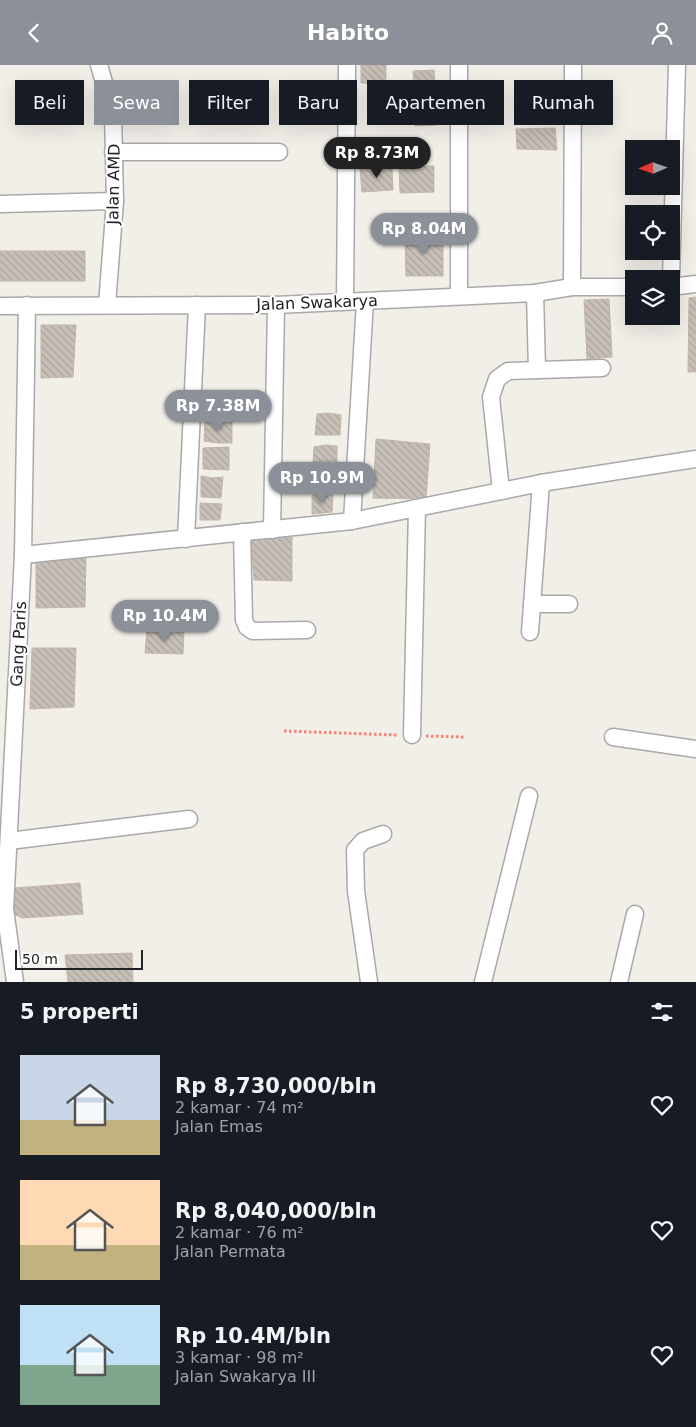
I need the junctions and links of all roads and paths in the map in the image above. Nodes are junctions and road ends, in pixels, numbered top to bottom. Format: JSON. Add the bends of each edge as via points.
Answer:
{"nodes":[{"id":1,"x":99,"y":65,"type":"edge"},
{"id":2,"x":348,"y":65,"type":"edge"},
{"id":3,"x":459,"y":65,"type":"edge"},
{"id":4,"x":573,"y":65,"type":"edge"},
{"id":5,"x":677,"y":65,"type":"edge"},
{"id":6,"x":114,"y":152,"type":"junction"},
{"id":7,"x":279,"y":152,"type":"dead end"},
{"id":8,"x":115,"y":201,"type":"junction"},
{"id":9,"x":0,"y":204,"type":"edge"},
{"id":10,"x":671,"y":270,"type":"edge"},
{"id":11,"x":696,"y":284,"type":"edge"},
{"id":12,"x":680,"y":286,"type":"edge"},
{"id":13,"x":572,"y":287,"type":"junction"},
{"id":14,"x":625,"y":287,"type":"edge"},
{"id":15,"x":535,"y":293,"type":"junction"},
{"id":16,"x":459,"y":295,"type":"junction"},
{"id":17,"x":345,"y":301,"type":"junction"},
{"id":18,"x":365,"y":301,"type":"junction"},
{"id":19,"x":0,"y":305,"type":"edge"},
{"id":20,"x":27,"y":305,"type":"junction"},
{"id":21,"x":107,"y":305,"type":"junction"},
{"id":22,"x":197,"y":305,"type":"junction"},
{"id":23,"x":276,"y":305,"type":"junction"},
{"id":24,"x":602,"y":368,"type":"dead end"},
{"id":25,"x":537,"y":370,"type":"junction"},
{"id":26,"x":696,"y":459,"type":"edge"},
{"id":27,"x":542,"y":483,"type":"junction"},
{"id":28,"x":501,"y":491,"type":"junction"},
{"id":29,"x":417,"y":508,"type":"junction"},
{"id":30,"x":352,"y":521,"type":"junction"},
{"id":31,"x":272,"y":530,"type":"junction"},
{"id":32,"x":242,"y":532,"type":"junction"},
{"id":33,"x":186,"y":539,"type":"junction"},
{"id":34,"x":23,"y":555,"type":"junction"},
{"id":35,"x":532,"y":603,"type":"junction"},
{"id":36,"x":569,"y":604,"type":"dead end"},
{"id":37,"x":307,"y":630,"type":"dead end"},
{"id":38,"x":530,"y":632,"type":"dead end"},
{"id":39,"x":284,"y":731,"type":"dead end"},
{"id":40,"x":412,"y":735,"type":"junction"},
{"id":41,"x":465,"y":737,"type":"dead end"},
{"id":42,"x":613,"y":737,"type":"dead end"},
{"id":43,"x":696,"y":749,"type":"edge"},
{"id":44,"x":529,"y":796,"type":"dead end"},
{"id":45,"x":189,"y":819,"type":"dead end"},
{"id":46,"x":383,"y":834,"type":"dead end"},
{"id":47,"x":8,"y":841,"type":"junction"},
{"id":48,"x":3,"y":909,"type":"edge"},
{"id":49,"x":634,"y":914,"type":"dead end"},
{"id":50,"x":15,"y":982,"type":"edge"},
{"id":51,"x":369,"y":982,"type":"edge"},
{"id":52,"x":483,"y":982,"type":"edge"},
{"id":53,"x":619,"y":982,"type":"edge"}],
"edges":[{"from":1,"to":6,"type":"street","name":"Jalan AMD","via":[[113,113]]},
{"from":2,"to":17,"type":"street"},
{"from":3,"to":16,"type":"street"},
{"from":4,"to":13,"type":"street"},
{"from":5,"to":10,"type":"street"},
{"from":6,"to":7,"type":"street"},
{"from":6,"to":8,"type":"street","name":"Jalan AMD"},
{"from":8,"to":9,"type":"street"},
{"from":8,"to":21,"type":"street","name":"Jalan AMD"},
{"from":11,"to":12,"type":"street"},
{"from":13,"to":14,"type":"street","name":"Jalan Swakarya"},
{"from":13,"to":15,"type":"street","name":"Jalan Swakarya"},
{"from":15,"to":16,"type":"street","name":"Jalan Swakarya"},
{"from":15,"to":25,"type":"street"},
{"from":16,"to":18,"type":"street","name":"Jalan Swakarya"},
{"from":17,"to":18,"type":"street","name":"Jalan Swakarya"},
{"from":17,"to":23,"type":"street","name":"Jalan Swakarya"},
{"from":18,"to":30,"type":"street"},
{"from":19,"to":20,"type":"street","name":"Jalan Swakarya"},
{"from":20,"to":21,"type":"street","name":"Jalan Swakarya"},
{"from":20,"to":34,"type":"street","name":"Gang Paris"},
{"from":21,"to":22,"type":"street","name":"Jalan Swakarya"},
{"from":22,"to":23,"type":"street","name":"Jalan Swakarya"},
{"from":22,"to":33,"type":"street"},
{"from":23,"to":31,"type":"street"},
{"from":24,"to":25,"type":"street"},
{"from":25,"to":28,"type":"street","via":[[508,371],[497,379],[491,397]]},
{"from":26,"to":27,"type":"street"},
{"from":27,"to":28,"type":"street"},
{"from":27,"to":35,"type":"street"},
{"from":28,"to":29,"type":"street"},
{"from":29,"to":30,"type":"street"},
{"from":29,"to":40,"type":"street"},
{"from":30,"to":31,"type":"street"},
{"from":31,"to":32,"type":"street"},
{"from":32,"to":33,"type":"street"},
{"from":32,"to":37,"type":"street","via":[[244,620],[247,627],[253,631]]},
{"from":33,"to":34,"type":"street"},
{"from":34,"to":47,"type":"street","name":"Gang Paris"},
{"from":35,"to":36,"type":"street"},
{"from":35,"to":38,"type":"street"},
{"from":39,"to":40,"type":"path"},
{"from":40,"to":41,"type":"path"},
{"from":42,"to":43,"type":"street"},
{"from":44,"to":52,"type":"street"},
{"from":45,"to":47,"type":"street"},
{"from":46,"to":51,"type":"street","via":[[362,841],[355,850],[356,891]]},
{"from":47,"to":48,"type":"street","name":"Gang Paris"},
{"from":48,"to":50,"type":"street","name":"Gang Paris"},
{"from":49,"to":53,"type":"street"}]}
